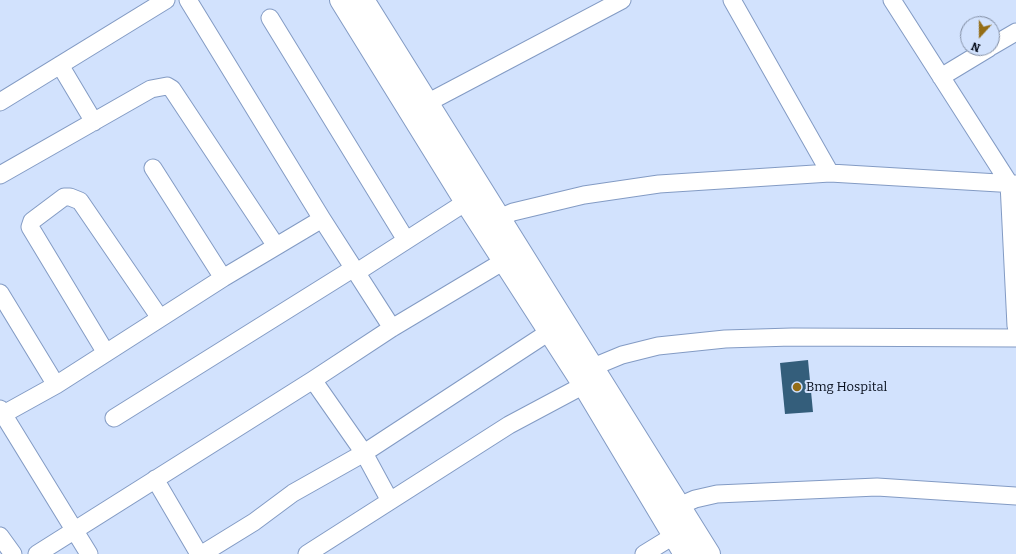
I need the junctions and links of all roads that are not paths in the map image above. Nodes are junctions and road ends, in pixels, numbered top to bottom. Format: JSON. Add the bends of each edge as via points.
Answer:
{"nodes":[{"id":1,"x":166,"y":0,"type":"edge"},
{"id":2,"x":188,"y":0,"type":"edge"},
{"id":3,"x":341,"y":0,"type":"edge"},
{"id":4,"x":363,"y":0,"type":"edge"},
{"id":5,"x":622,"y":0,"type":"edge"},
{"id":6,"x":732,"y":0,"type":"edge"},
{"id":7,"x":892,"y":0,"type":"edge"},
{"id":8,"x":270,"y":18,"type":"dead end"},
{"id":9,"x":1016,"y":32,"type":"edge"},
{"id":10,"x":1000,"y":41,"type":"edge"},
{"id":11,"x":976,"y":56,"type":"edge"},
{"id":12,"x":60,"y":65,"type":"junction"},
{"id":13,"x":941,"y":77,"type":"junction"},
{"id":14,"x":0,"y":102,"type":"edge"},
{"id":15,"x":427,"y":103,"type":"junction"},
{"id":16,"x":94,"y":122,"type":"junction"},
{"id":17,"x":153,"y":168,"type":"dead end"},
{"id":18,"x":830,"y":173,"type":"junction"},
{"id":19,"x":0,"y":175,"type":"edge"},
{"id":20,"x":1012,"y":184,"type":"edge"},
{"id":21,"x":466,"y":202,"type":"junction"},
{"id":22,"x":499,"y":218,"type":"junction"},
{"id":23,"x":322,"y":219,"type":"junction"},
{"id":24,"x":406,"y":240,"type":"junction"},
{"id":25,"x":276,"y":246,"type":"junction"},
{"id":26,"x":503,"y":248,"type":"junction"},
{"id":27,"x":355,"y":270,"type":"junction"},
{"id":28,"x":223,"y":278,"type":"junction"},
{"id":29,"x":0,"y":293,"type":"edge"},
{"id":30,"x":160,"y":318,"type":"junction"},
{"id":31,"x":1016,"y":326,"type":"edge"},
{"id":32,"x":392,"y":328,"type":"junction"},
{"id":33,"x":549,"y":332,"type":"junction"},
{"id":34,"x":1016,"y":338,"type":"edge"},
{"id":35,"x":106,"y":353,"type":"junction"},
{"id":36,"x":588,"y":376,"type":"junction"},
{"id":37,"x":313,"y":380,"type":"junction"},
{"id":38,"x":56,"y":385,"type":"junction"},
{"id":39,"x":1,"y":413,"type":"edge"},
{"id":40,"x":114,"y":418,"type":"dead end"},
{"id":41,"x":364,"y":453,"type":"junction"},
{"id":42,"x":155,"y":480,"type":"junction"},
{"id":43,"x":1016,"y":496,"type":"edge"},
{"id":44,"x":390,"y":501,"type":"junction"},
{"id":45,"x":679,"y":506,"type":"junction"},
{"id":46,"x":74,"y":530,"type":"junction"},
{"id":47,"x":682,"y":530,"type":"junction"},
{"id":48,"x":0,"y":536,"type":"edge"},
{"id":49,"x":330,"y":548,"type":"edge"},
{"id":50,"x":13,"y":554,"type":"edge"},
{"id":51,"x":37,"y":554,"type":"edge"},
{"id":52,"x":89,"y":554,"type":"edge"},
{"id":53,"x":201,"y":554,"type":"edge"},
{"id":54,"x":307,"y":554,"type":"edge"},
{"id":55,"x":644,"y":554,"type":"edge"},
{"id":56,"x":685,"y":554,"type":"edge"},
{"id":57,"x":709,"y":554,"type":"edge"}],
"edges":[{"from":1,"to":12,"type":"street"},
{"from":2,"to":23,"type":"street"},
{"from":3,"to":21,"type":"street"},
{"from":4,"to":15,"type":"street"},
{"from":5,"to":15,"type":"street"},
{"from":6,"to":18,"type":"street"},
{"from":7,"to":13,"type":"street"},
{"from":8,"to":24,"type":"street"},
{"from":9,"to":10,"type":"street"},
{"from":11,"to":13,"type":"street"},
{"from":12,"to":14,"type":"street"},
{"from":12,"to":16,"type":"street"},
{"from":13,"to":20,"type":"street"},
{"from":15,"to":22,"type":"street"},
{"from":16,"to":19,"type":"street"},
{"from":16,"to":25,"type":"street","via":[[151,89],[167,86],[172,89]]},
{"from":17,"to":28,"type":"street"},
{"from":18,"to":20,"type":"street"},
{"from":18,"to":22,"type":"street","via":[[659,184],[584,195],[512,212]]},
{"from":20,"to":31,"type":"street"},
{"from":21,"to":24,"type":"street"},
{"from":21,"to":26,"type":"street"},
{"from":22,"to":26,"type":"street"},
{"from":23,"to":25,"type":"street"},
{"from":23,"to":27,"type":"street"},
{"from":24,"to":27,"type":"street"},
{"from":25,"to":28,"type":"street"},
{"from":26,"to":32,"type":"street"},
{"from":26,"to":33,"type":"street"},
{"from":26,"to":36,"type":"street"},
{"from":27,"to":32,"type":"street"},
{"from":27,"to":40,"type":"street"},
{"from":28,"to":30,"type":"street"},
{"from":29,"to":38,"type":"street"},
{"from":30,"to":35,"type":"street"},
{"from":30,"to":35,"type":"street","via":[[80,202],[64,197],[32,221],[30,227]]},
{"from":32,"to":37,"type":"street"},
{"from":33,"to":36,"type":"street"},
{"from":33,"to":41,"type":"street"},
{"from":34,"to":36,"type":"street","via":[[725,339],[658,346],[622,355]]},
{"from":35,"to":38,"type":"street"},
{"from":36,"to":44,"type":"street"},
{"from":36,"to":45,"type":"street"},
{"from":36,"to":47,"type":"street"},
{"from":37,"to":41,"type":"street"},
{"from":37,"to":42,"type":"street"},
{"from":38,"to":39,"type":"street"},
{"from":39,"to":46,"type":"street"},
{"from":41,"to":44,"type":"street"},
{"from":41,"to":53,"type":"street","via":[[293,493],[254,522]]},
{"from":42,"to":46,"type":"street"},
{"from":42,"to":53,"type":"street"},
{"from":43,"to":45,"type":"street","via":[[877,487],[717,494],[695,498]]},
{"from":44,"to":49,"type":"street"},
{"from":45,"to":47,"type":"street"},
{"from":46,"to":51,"type":"street"},
{"from":46,"to":52,"type":"street"},
{"from":47,"to":55,"type":"street"},
{"from":47,"to":56,"type":"street"},
{"from":47,"to":57,"type":"street"},
{"from":48,"to":50,"type":"street"},
{"from":49,"to":54,"type":"street"}]}
